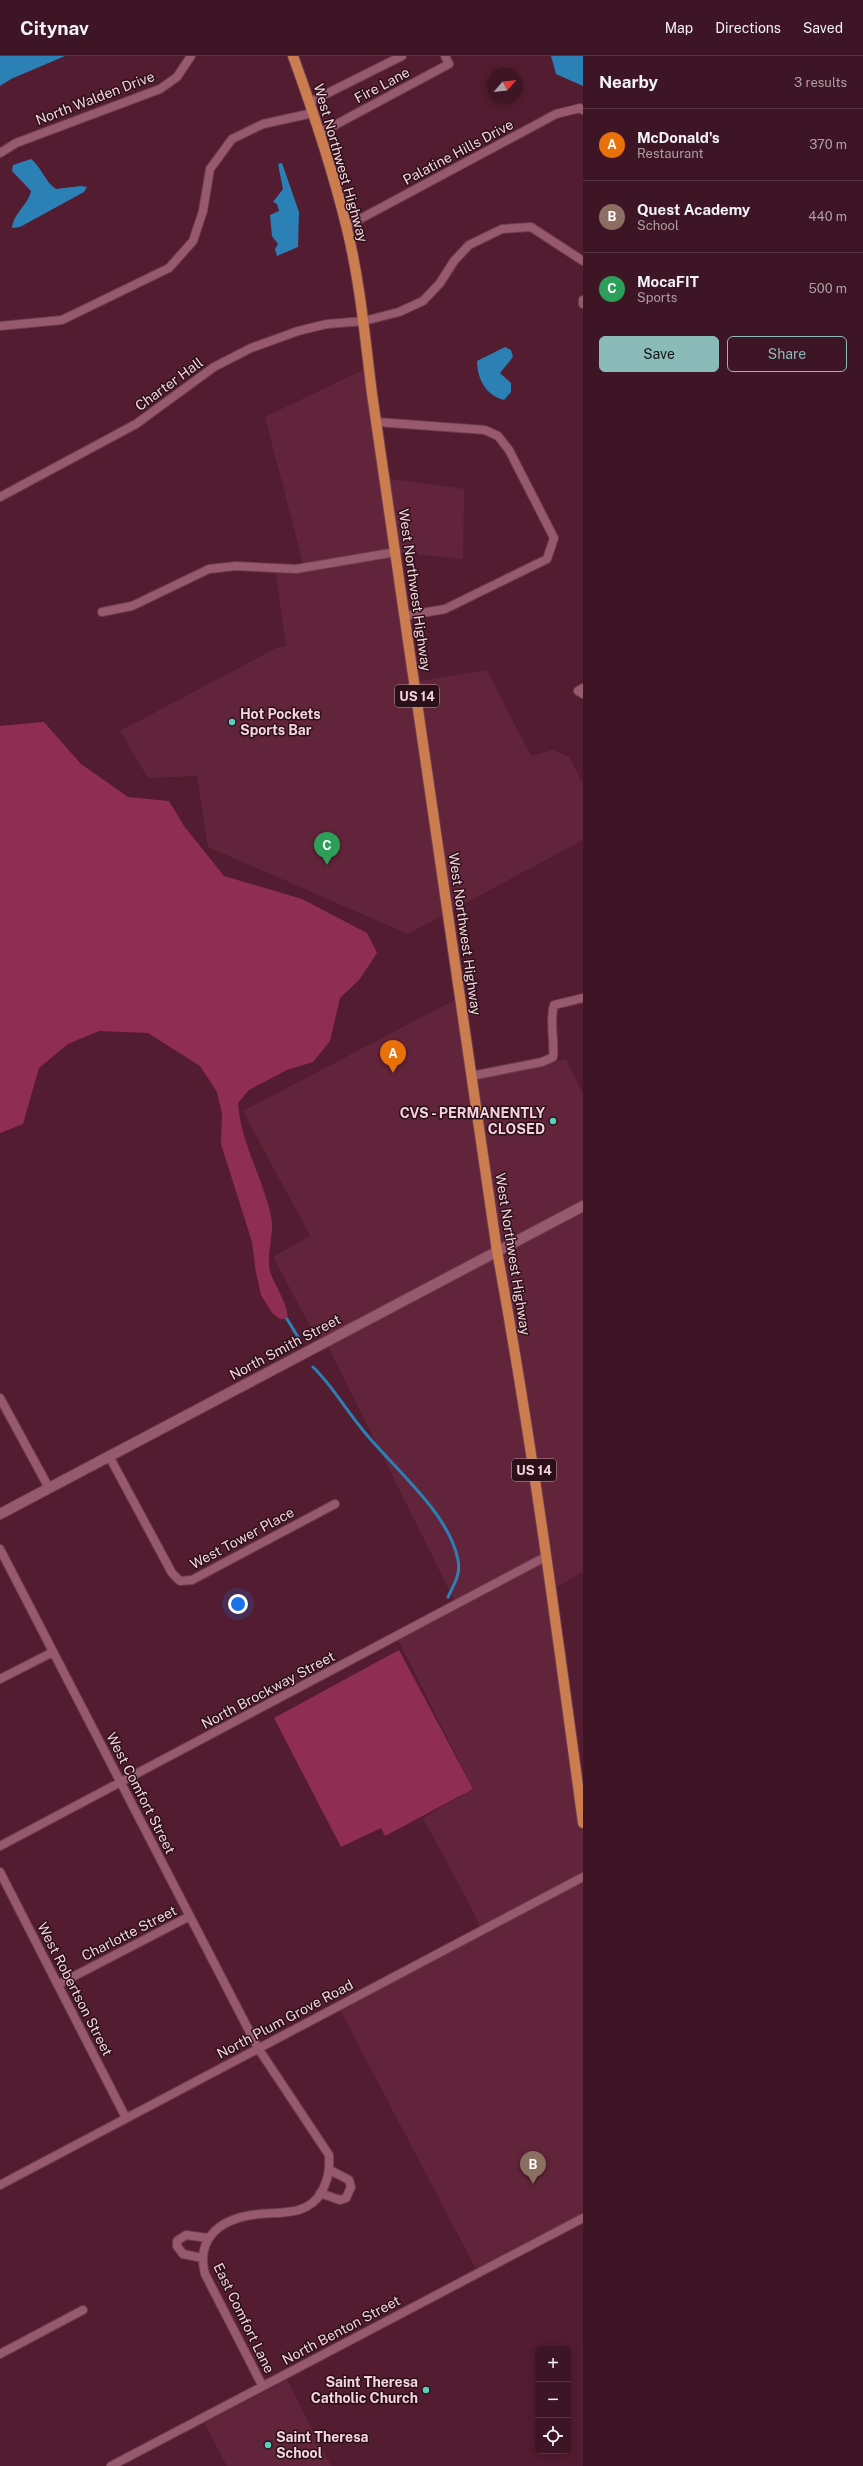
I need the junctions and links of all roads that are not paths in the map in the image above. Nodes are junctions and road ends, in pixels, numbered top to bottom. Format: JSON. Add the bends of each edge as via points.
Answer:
{"nodes":[{"id":1,"x":190,"y":56,"type":"edge"},
{"id":2,"x":293,"y":56,"type":"edge"},
{"id":3,"x":402,"y":56,"type":"edge"},
{"id":4,"x":445,"y":56,"type":"edge"},
{"id":5,"x":310,"y":102,"type":"junction"},
{"id":6,"x":583,"y":110,"type":"edge"},
{"id":7,"x":313,"y":113,"type":"junction"},
{"id":8,"x":320,"y":133,"type":"junction"},
{"id":9,"x":0,"y":153,"type":"edge"},
{"id":10,"x":347,"y":226,"type":"junction"},
{"id":11,"x":583,"y":260,"type":"edge"},
{"id":12,"x":583,"y":300,"type":"edge"},
{"id":13,"x":583,"y":304,"type":"edge"},
{"id":14,"x":364,"y":322,"type":"junction"},
{"id":15,"x":0,"y":326,"type":"edge"},
{"id":16,"x":377,"y":422,"type":"junction"},
{"id":17,"x":0,"y":497,"type":"edge"},
{"id":18,"x":396,"y":552,"type":"junction"},
{"id":19,"x":102,"y":612,"type":"dead end"},
{"id":20,"x":405,"y":616,"type":"junction"},
{"id":21,"x":583,"y":998,"type":"edge"},
{"id":22,"x":471,"y":1076,"type":"junction"},
{"id":23,"x":583,"y":1206,"type":"edge"},
{"id":24,"x":497,"y":1251,"type":"junction"},
{"id":25,"x":0,"y":1398,"type":"edge"},
{"id":26,"x":109,"y":1456,"type":"junction"},
{"id":27,"x":49,"y":1488,"type":"junction"},
{"id":28,"x":335,"y":1504,"type":"dead end"},
{"id":29,"x":0,"y":1514,"type":"edge"},
{"id":30,"x":0,"y":1549,"type":"edge"},
{"id":31,"x":547,"y":1556,"type":"junction"},
{"id":32,"x":53,"y":1652,"type":"junction"},
{"id":33,"x":0,"y":1679,"type":"edge"},
{"id":34,"x":121,"y":1782,"type":"junction"},
{"id":35,"x":583,"y":1823,"type":"edge"},
{"id":36,"x":0,"y":1846,"type":"edge"},
{"id":37,"x":0,"y":1872,"type":"edge"},
{"id":38,"x":583,"y":1877,"type":"edge"},
{"id":39,"x":190,"y":1916,"type":"junction"},
{"id":40,"x":59,"y":1984,"type":"junction"},
{"id":41,"x":258,"y":2048,"type":"junction"},
{"id":42,"x":126,"y":2118,"type":"junction"},
{"id":43,"x":330,"y":2170,"type":"junction"},
{"id":44,"x":0,"y":2185,"type":"edge"},
{"id":45,"x":320,"y":2193,"type":"junction"},
{"id":46,"x":583,"y":2218,"type":"edge"},
{"id":47,"x":208,"y":2238,"type":"junction"},
{"id":48,"x":202,"y":2258,"type":"junction"},
{"id":49,"x":83,"y":2310,"type":"dead end"},
{"id":50,"x":0,"y":2354,"type":"edge"},
{"id":51,"x":262,"y":2386,"type":"junction"},
{"id":52,"x":111,"y":2466,"type":"edge"}],
"edges":[{"from":1,"to":9,"type":"street","name":"North Walden Drive","via":[[177,77],[160,89],[16,143]]},
{"from":2,"to":5,"type":"main road","name":"West Northwest Highway","number":"US 14"},
{"from":3,"to":5,"type":"street","name":"Fire Lane"},
{"from":4,"to":8,"type":"street","name":"Fire Lane","via":[[449,64]]},
{"from":5,"to":7,"type":"main road","name":"West Northwest Highway","number":"US 14"},
{"from":6,"to":10,"type":"street","name":"Palatine Hills Drive","via":[[580,108],[556,114]]},
{"from":7,"to":8,"type":"main road","name":"West Northwest Highway","number":"US 14"},
{"from":7,"to":15,"type":"street","via":[[263,124],[232,139],[210,170],[203,211],[193,241],[169,268],[62,320]]},
{"from":8,"to":10,"type":"main road","name":"West Northwest Highway","number":"US 14"},
{"from":10,"to":14,"type":"main road","name":"West Northwest Highway","number":"US 14"},
{"from":11,"to":14,"type":"street","name":"Charter Hall","via":[[531,227],[502,229],[469,245],[423,301],[399,312]]},
{"from":12,"to":13,"type":"street"},
{"from":14,"to":16,"type":"main road","name":"West Northwest Highway","number":"US 14"},
{"from":14,"to":17,"type":"street","name":"Charter Hall","via":[[327,324],[298,331],[251,348],[214,367],[136,424]]},
{"from":16,"to":18,"type":"main road","name":"West Northwest Highway","number":"US 14"},
{"from":16,"to":20,"type":"street","via":[[485,430],[498,436],[509,450],[554,538],[547,559],[445,609]]},
{"from":18,"to":19,"type":"street","via":[[296,569],[236,566],[209,569],[132,606]]},
{"from":18,"to":20,"type":"main road","name":"West Northwest Highway","number":"US 14"},
{"from":20,"to":22,"type":"main road","name":"West Northwest Highway","number":"US 14"},
{"from":21,"to":22,"type":"street","via":[[554,1006],[551,1014],[553,1057],[542,1062]]},
{"from":22,"to":24,"type":"main road","name":"West Northwest Highway","number":"US 14"},
{"from":23,"to":24,"type":"street","name":"North Smith Street"},
{"from":24,"to":26,"type":"street","name":"North Smith Street"},
{"from":24,"to":31,"type":"main road","name":"West Northwest Highway","number":"US 14"},
{"from":25,"to":27,"type":"street"},
{"from":26,"to":27,"type":"street","name":"North Smith Street"},
{"from":26,"to":28,"type":"street","name":"West Tower Place","via":[[172,1573],[180,1581],[192,1580]]},
{"from":27,"to":29,"type":"street","name":"North Smith Street"},
{"from":30,"to":32,"type":"street","name":"West Comfort Street"},
{"from":31,"to":34,"type":"street","name":"North Brockway Street"},
{"from":31,"to":35,"type":"main road","name":"West Northwest Highway","number":"US 14"},
{"from":32,"to":33,"type":"street"},
{"from":32,"to":34,"type":"street","name":"West Comfort Street"},
{"from":34,"to":36,"type":"street","name":"North Brockway Street"},
{"from":34,"to":39,"type":"street","name":"West Comfort Street"},
{"from":37,"to":40,"type":"street","name":"West Robertson Street"},
{"from":38,"to":41,"type":"street","name":"North Plum Grove Road"},
{"from":39,"to":40,"type":"street","name":"Charlotte Street"},
{"from":39,"to":41,"type":"street","name":"West Comfort Street"},
{"from":40,"to":42,"type":"street","name":"West Robertson Street"},
{"from":41,"to":42,"type":"street","name":"North Plum Grove Road"},
{"from":41,"to":43,"type":"street","via":[[329,2155]]},
{"from":42,"to":44,"type":"street","name":"North Plum Grove Road"},
{"from":43,"to":45,"type":"street"},
{"from":43,"to":45,"type":"street","via":[[349,2180],[349,2194],[340,2200]]},
{"from":45,"to":47,"type":"street","via":[[317,2200],[303,2209],[251,2215],[226,2223]]},
{"from":46,"to":51,"type":"street","name":"North Benton Street"},
{"from":47,"to":48,"type":"street"},
{"from":47,"to":48,"type":"street","name":"East Comfort Lane","via":[[186,2234],[177,2241],[177,2246],[183,2254]]},
{"from":48,"to":51,"type":"street","name":"East Comfort Lane","via":[[205,2274]]},
{"from":49,"to":50,"type":"street"},
{"from":51,"to":52,"type":"street","name":"North Benton Street"}]}
